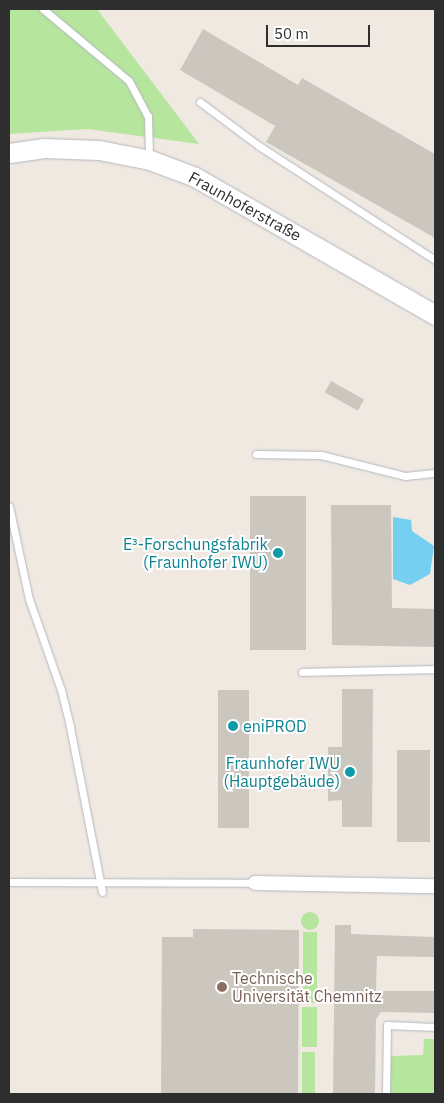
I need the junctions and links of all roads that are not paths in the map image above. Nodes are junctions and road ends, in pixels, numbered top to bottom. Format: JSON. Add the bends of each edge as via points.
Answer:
{"nodes":[{"id":1,"x":43,"y":9,"type":"edge"},
{"id":2,"x":200,"y":102,"type":"dead end"},
{"id":3,"x":9,"y":153,"type":"edge"},
{"id":4,"x":150,"y":160,"type":"junction"},
{"id":5,"x":435,"y":260,"type":"edge"},
{"id":6,"x":435,"y":315,"type":"edge"},
{"id":7,"x":256,"y":454,"type":"dead end"},
{"id":8,"x":435,"y":473,"type":"edge"},
{"id":9,"x":9,"y":506,"type":"edge"},
{"id":10,"x":435,"y":669,"type":"edge"},
{"id":11,"x":302,"y":672,"type":"dead end"},
{"id":12,"x":9,"y":882,"type":"edge"},
{"id":13,"x":100,"y":882,"type":"junction"},
{"id":14,"x":255,"y":883,"type":"joint"},
{"id":15,"x":435,"y":886,"type":"edge"},
{"id":16,"x":102,"y":892,"type":"dead end"},
{"id":17,"x":435,"y":1026,"type":"edge"},
{"id":18,"x":386,"y":1094,"type":"edge"}],
"edges":[{"from":1,"to":4,"type":"lane","via":[[129,82],[148,116]]},
{"from":2,"to":5,"type":"lane","via":[[258,146]]},
{"from":3,"to":4,"type":"main road","name":"Fraunhoferstraße","via":[[43,148],[99,150]]},
{"from":4,"to":6,"type":"main road","name":"Fraunhoferstraße","via":[[195,176]]},
{"from":7,"to":8,"type":"lane","via":[[321,455],[405,476]]},
{"from":9,"to":13,"type":"lane","via":[[29,599],[61,690],[70,727]]},
{"from":10,"to":11,"type":"lane"},
{"from":12,"to":13,"type":"lane"},
{"from":13,"to":14,"type":"lane"},
{"from":13,"to":16,"type":"lane"},
{"from":14,"to":15,"type":"street"},
{"from":17,"to":18,"type":"lane","via":[[387,1025]]}]}
